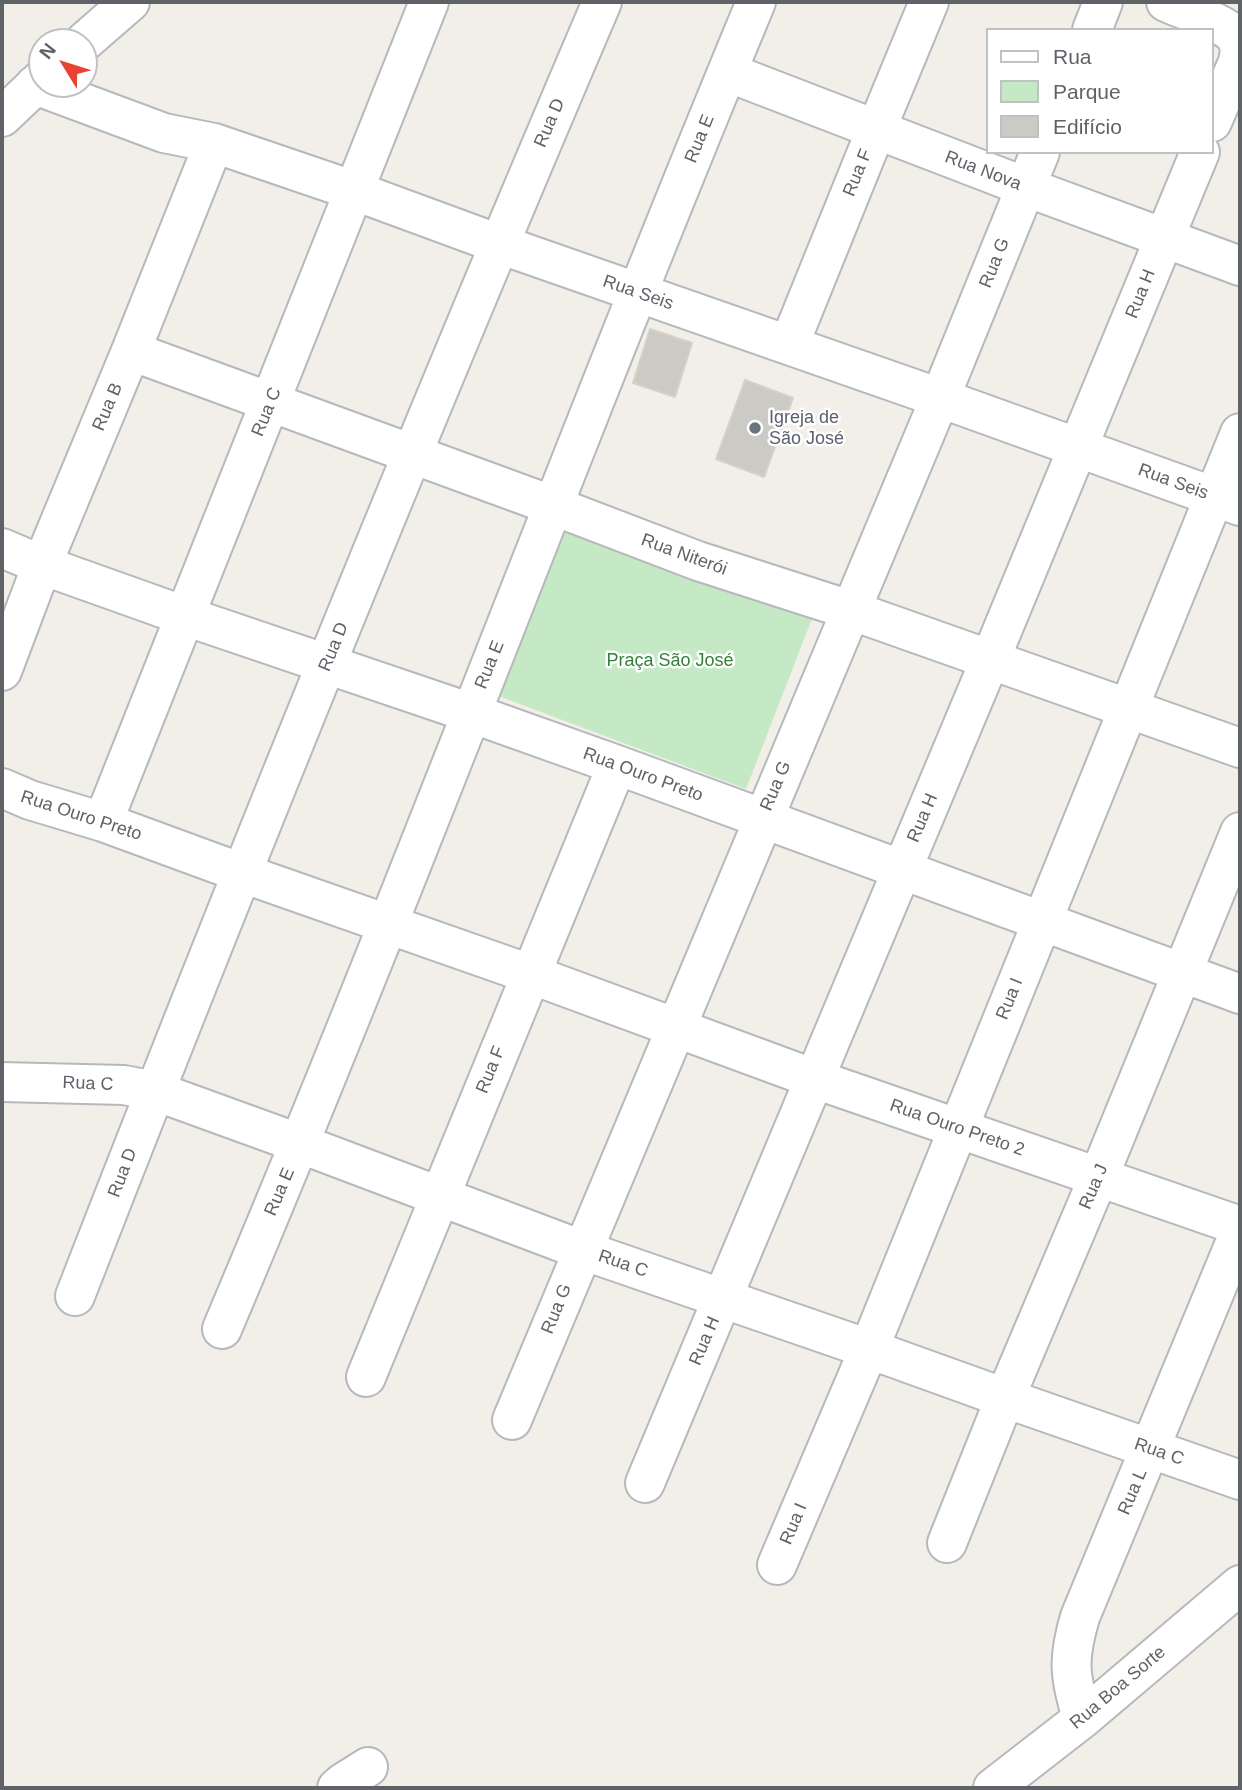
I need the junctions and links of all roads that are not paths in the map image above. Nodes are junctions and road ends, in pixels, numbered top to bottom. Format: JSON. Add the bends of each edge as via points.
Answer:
{"nodes":[{"id":1,"x":130,"y":2,"type":"edge"},
{"id":2,"x":429,"y":2,"type":"edge"},
{"id":3,"x":602,"y":2,"type":"edge"},
{"id":4,"x":756,"y":2,"type":"edge"},
{"id":5,"x":929,"y":2,"type":"edge"},
{"id":6,"x":1103,"y":2,"type":"edge"},
{"id":7,"x":1166,"y":2,"type":"edge"},
{"id":8,"x":1093,"y":28,"type":"edge"},
{"id":9,"x":98,"y":30,"type":"edge"},
{"id":10,"x":1239,"y":54,"type":"edge"},
{"id":11,"x":727,"y":72,"type":"junction"},
{"id":12,"x":28,"y":92,"type":"edge"},
{"id":13,"x":78,"y":98,"type":"edge"},
{"id":14,"x":2,"y":117,"type":"edge"},
{"id":15,"x":1214,"y":117,"type":"edge"},
{"id":16,"x":876,"y":130,"type":"junction"},
{"id":17,"x":214,"y":143,"type":"junction"},
{"id":18,"x":1039,"y":154,"type":"edge"},
{"id":19,"x":1199,"y":154,"type":"edge"},
{"id":20,"x":1026,"y":187,"type":"junction"},
{"id":21,"x":355,"y":191,"type":"junction"},
{"id":22,"x":1163,"y":239,"type":"junction"},
{"id":23,"x":499,"y":244,"type":"junction"},
{"id":24,"x":1240,"y":266,"type":"edge"},
{"id":25,"x":638,"y":293,"type":"junction"},
{"id":26,"x":789,"y":345,"type":"junction"},
{"id":27,"x":131,"y":351,"type":"junction"},
{"id":28,"x":940,"y":398,"type":"junction"},
{"id":29,"x":271,"y":403,"type":"junction"},
{"id":30,"x":1240,"y":433,"type":"edge"},
{"id":31,"x":1078,"y":447,"type":"junction"},
{"id":32,"x":413,"y":454,"type":"junction"},
{"id":33,"x":1227,"y":501,"type":"edge"},
{"id":34,"x":554,"y":506,"type":"junction"},
{"id":35,"x":2,"y":548,"type":"edge"},
{"id":36,"x":42,"y":565,"type":"junction"},
{"id":37,"x":850,"y":610,"type":"junction"},
{"id":38,"x":185,"y":616,"type":"junction"},
{"id":39,"x":990,"y":660,"type":"junction"},
{"id":40,"x":326,"y":665,"type":"junction"},
{"id":41,"x":2,"y":671,"type":"edge"},
{"id":42,"x":1129,"y":709,"type":"junction"},
{"id":43,"x":471,"y":713,"type":"junction"},
{"id":44,"x":1240,"y":748,"type":"edge"},
{"id":45,"x":617,"y":765,"type":"junction"},
{"id":46,"x":2,"y":788,"type":"edge"},
{"id":47,"x":763,"y":818,"type":"junction"},
{"id":48,"x":103,"y":822,"type":"junction"},
{"id":49,"x":1240,"y":832,"type":"edge"},
{"id":50,"x":902,"y":868,"type":"junction"},
{"id":51,"x":242,"y":873,"type":"junction"},
{"id":52,"x":1042,"y":920,"type":"junction"},
{"id":53,"x":388,"y":924,"type":"junction"},
{"id":54,"x":1182,"y":973,"type":"junction"},
{"id":55,"x":530,"y":974,"type":"junction"},
{"id":56,"x":1240,"y":994,"type":"edge"},
{"id":57,"x":675,"y":1027,"type":"junction"},
{"id":58,"x":815,"y":1079,"type":"junction"},
{"id":59,"x":2,"y":1082,"type":"edge"},
{"id":60,"x":155,"y":1091,"type":"junction"},
{"id":61,"x":958,"y":1129,"type":"junction"},
{"id":62,"x":301,"y":1144,"type":"junction"},
{"id":63,"x":1099,"y":1177,"type":"junction"},
{"id":64,"x":439,"y":1196,"type":"junction"},
{"id":65,"x":1240,"y":1226,"type":"edge"},
{"id":66,"x":1240,"y":1231,"type":"edge"},
{"id":67,"x":582,"y":1250,"type":"junction"},
{"id":68,"x":75,"y":1296,"type":"dead end"},
{"id":69,"x":723,"y":1298,"type":"junction"},
{"id":70,"x":222,"y":1329,"type":"dead end"},
{"id":71,"x":869,"y":1349,"type":"junction"},
{"id":72,"x":366,"y":1377,"type":"dead end"},
{"id":73,"x":1005,"y":1398,"type":"junction"},
{"id":74,"x":512,"y":1420,"type":"dead end"},
{"id":75,"x":1151,"y":1449,"type":"junction"},
{"id":76,"x":1240,"y":1480,"type":"edge"},
{"id":77,"x":645,"y":1483,"type":"dead end"},
{"id":78,"x":947,"y":1543,"type":"dead end"},
{"id":79,"x":777,"y":1565,"type":"dead end"},
{"id":80,"x":1240,"y":1585,"type":"edge"},
{"id":81,"x":1082,"y":1719,"type":"junction"},
{"id":82,"x":993,"y":1788,"type":"edge"}],
"edges":[{"from":1,"to":9,"type":"street"},
{"from":2,"to":21,"type":"street","name":"Rua C"},
{"from":3,"to":23,"type":"street","name":"Rua D"},
{"from":4,"to":11,"type":"street","name":"Rua E"},
{"from":5,"to":16,"type":"street","name":"Rua F"},
{"from":6,"to":8,"type":"street"},
{"from":7,"to":10,"type":"street","via":[[1232,33]]},
{"from":10,"to":15,"type":"street"},
{"from":11,"to":16,"type":"street","name":"Rua Nova"},
{"from":11,"to":25,"type":"street","name":"Rua E"},
{"from":12,"to":14,"type":"street"},
{"from":13,"to":17,"type":"street","name":"Rua Seis","via":[[164,133]]},
{"from":16,"to":20,"type":"street","name":"Rua Nova"},
{"from":16,"to":26,"type":"street","name":"Rua F"},
{"from":17,"to":21,"type":"street","name":"Rua Seis"},
{"from":17,"to":27,"type":"street","name":"Rua B"},
{"from":18,"to":20,"type":"street","name":"Rua G"},
{"from":19,"to":22,"type":"street","name":"Rua H"},
{"from":20,"to":22,"type":"street","name":"Rua Nova"},
{"from":20,"to":28,"type":"street","name":"Rua G"},
{"from":21,"to":23,"type":"street","name":"Rua Seis"},
{"from":21,"to":29,"type":"street","name":"Rua C"},
{"from":22,"to":24,"type":"street","name":"Rua Nova"},
{"from":22,"to":31,"type":"street","name":"Rua H"},
{"from":23,"to":25,"type":"street","name":"Rua Seis"},
{"from":23,"to":32,"type":"street","name":"Rua D"},
{"from":25,"to":26,"type":"street","name":"Rua Seis"},
{"from":25,"to":34,"type":"street","name":"Rua E"},
{"from":26,"to":28,"type":"street","name":"Rua Seis"},
{"from":27,"to":29,"type":"street","name":"Rua Niterói"},
{"from":27,"to":36,"type":"street","name":"Rua B"},
{"from":28,"to":31,"type":"street","name":"Rua Seis"},
{"from":28,"to":37,"type":"street","name":"Rua G"},
{"from":29,"to":32,"type":"street","name":"Rua Niterói"},
{"from":29,"to":38,"type":"street","name":"Rua C"},
{"from":30,"to":33,"type":"street","name":"Rua I"},
{"from":31,"to":33,"type":"street","name":"Rua Seis"},
{"from":31,"to":39,"type":"street","name":"Rua H"},
{"from":32,"to":34,"type":"street","name":"Rua Niterói"},
{"from":32,"to":40,"type":"street","name":"Rua D"},
{"from":33,"to":42,"type":"street","name":"Rua I"},
{"from":34,"to":37,"type":"street","name":"Rua Niterói","via":[[698,561]]},
{"from":34,"to":43,"type":"street","name":"Rua E"},
{"from":35,"to":36,"type":"street","name":"Rua Ouro Preto"},
{"from":36,"to":38,"type":"street","name":"Rua Ouro Preto"},
{"from":36,"to":41,"type":"street","name":"Rua B"},
{"from":37,"to":39,"type":"street","name":"Rua Niterói"},
{"from":37,"to":47,"type":"street","name":"Rua G"},
{"from":38,"to":40,"type":"street","name":"Rua Ouro Preto"},
{"from":38,"to":48,"type":"street","name":"Rua C"},
{"from":39,"to":42,"type":"street","name":"Rua Niterói"},
{"from":39,"to":50,"type":"street","name":"Rua H"},
{"from":40,"to":43,"type":"street","name":"Rua Ouro Preto"},
{"from":40,"to":51,"type":"street","name":"Rua D"},
{"from":42,"to":44,"type":"street","name":"Rua Niterói"},
{"from":42,"to":52,"type":"street","name":"Rua I"},
{"from":43,"to":45,"type":"street","name":"Rua Ouro Preto"},
{"from":43,"to":53,"type":"street","name":"Rua E"},
{"from":45,"to":47,"type":"street","name":"Rua Ouro Preto"},
{"from":45,"to":55,"type":"street","name":"Rua F"},
{"from":46,"to":48,"type":"street","name":"Rua Ouro Preto"},
{"from":47,"to":50,"type":"street","name":"Rua Ouro Preto"},
{"from":47,"to":57,"type":"street","name":"Rua G"},
{"from":48,"to":51,"type":"street","name":"Rua Ouro Preto"},
{"from":49,"to":54,"type":"street","name":"Rua J"},
{"from":50,"to":52,"type":"street","name":"Rua Ouro Preto"},
{"from":50,"to":58,"type":"street","name":"Rua H"},
{"from":51,"to":53,"type":"street","name":"Rua Ouro Preto"},
{"from":51,"to":60,"type":"street","name":"Rua D"},
{"from":52,"to":54,"type":"street","name":"Rua Ouro Preto"},
{"from":52,"to":61,"type":"street","name":"Rua I"},
{"from":53,"to":55,"type":"street","name":"Rua Ouro Preto"},
{"from":53,"to":62,"type":"street","name":"Rua E"},
{"from":54,"to":56,"type":"street","name":"Rua Ouro Preto"},
{"from":54,"to":63,"type":"street","name":"Rua J"},
{"from":55,"to":57,"type":"street","name":"Rua Ouro Preto"},
{"from":55,"to":64,"type":"street","name":"Rua F"},
{"from":57,"to":58,"type":"street","name":"Rua Ouro Preto 2"},
{"from":57,"to":67,"type":"street","name":"Rua G"},
{"from":58,"to":61,"type":"street","name":"Rua Ouro Preto 2"},
{"from":58,"to":69,"type":"street","name":"Rua H"},
{"from":59,"to":60,"type":"street","name":"Rua C","via":[[124,1085]]},
{"from":60,"to":62,"type":"street","name":"Rua C"},
{"from":60,"to":68,"type":"street","name":"Rua D"},
{"from":61,"to":63,"type":"street","name":"Rua Ouro Preto 2"},
{"from":61,"to":71,"type":"street","name":"Rua I"},
{"from":62,"to":64,"type":"street","name":"Rua C"},
{"from":62,"to":70,"type":"street","name":"Rua E"},
{"from":63,"to":65,"type":"street","name":"Rua Ouro Preto 2"},
{"from":63,"to":73,"type":"street","name":"Rua J"},
{"from":64,"to":67,"type":"street","name":"Rua C"},
{"from":64,"to":72,"type":"street","name":"Rua F"},
{"from":66,"to":75,"type":"street","name":"Rua L"},
{"from":67,"to":69,"type":"street","name":"Rua C"},
{"from":67,"to":74,"type":"street","name":"Rua G"},
{"from":69,"to":71,"type":"street","name":"Rua C"},
{"from":69,"to":77,"type":"street","name":"Rua H"},
{"from":71,"to":73,"type":"street","name":"Rua C"},
{"from":71,"to":79,"type":"street","name":"Rua I"},
{"from":73,"to":75,"type":"street","name":"Rua C"},
{"from":73,"to":78,"type":"street","name":"Rua J"},
{"from":75,"to":76,"type":"street","name":"Rua C"},
{"from":75,"to":81,"type":"street","name":"Rua L","via":[[1073,1641],[1072,1681]]},
{"from":80,"to":81,"type":"street","name":"Rua Boa Sorte"},
{"from":81,"to":82,"type":"street","name":"Rua Boa Sorte"}]}
